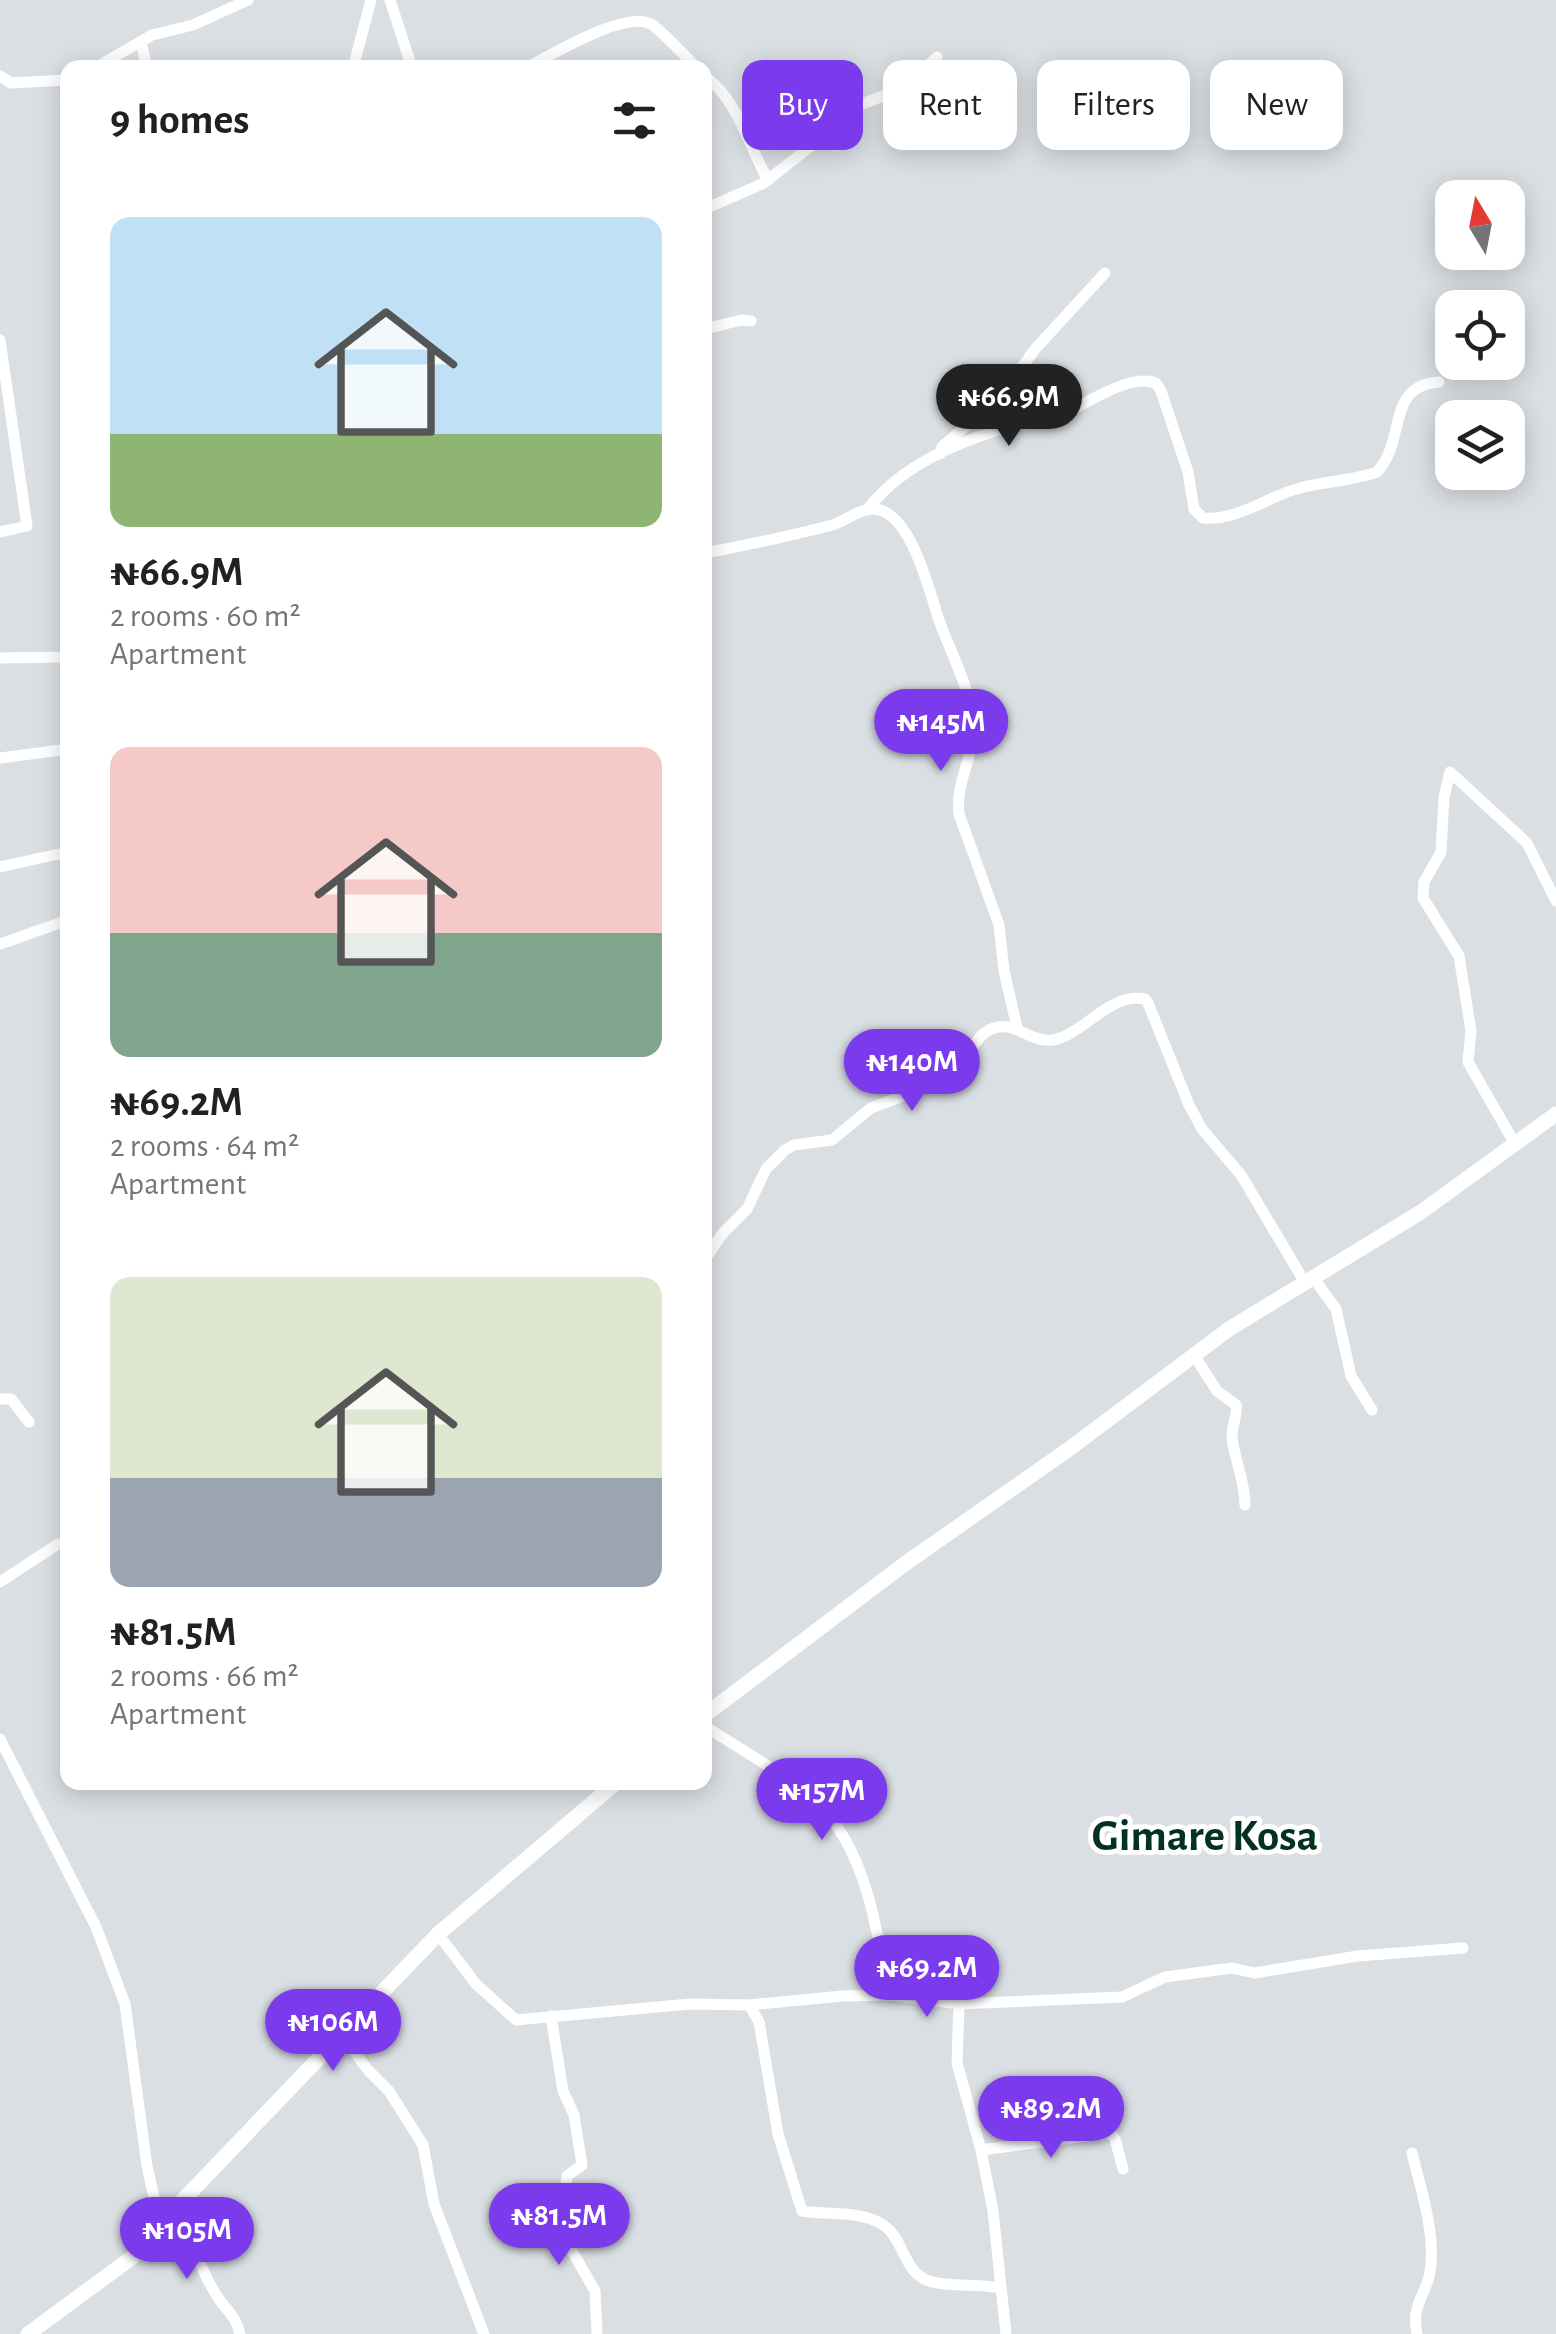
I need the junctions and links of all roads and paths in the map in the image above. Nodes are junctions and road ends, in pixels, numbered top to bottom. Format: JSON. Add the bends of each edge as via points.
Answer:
{"nodes":[{"id":1,"x":248,"y":0,"type":"edge"},
{"id":2,"x":371,"y":0,"type":"edge"},
{"id":3,"x":390,"y":0,"type":"edge"},
{"id":4,"x":142,"y":42,"type":"junction"},
{"id":5,"x":937,"y":57,"type":"dead end"},
{"id":6,"x":109,"y":60,"type":"edge"},
{"id":7,"x":145,"y":60,"type":"edge"},
{"id":8,"x":355,"y":60,"type":"edge"},
{"id":9,"x":409,"y":60,"type":"edge"},
{"id":10,"x":542,"y":60,"type":"edge"},
{"id":11,"x":689,"y":60,"type":"edge"},
{"id":12,"x":0,"y":76,"type":"edge"},
{"id":13,"x":60,"y":80,"type":"edge"},
{"id":14,"x":712,"y":81,"type":"edge"},
{"id":15,"x":768,"y":180,"type":"junction"},
{"id":16,"x":712,"y":206,"type":"edge"},
{"id":17,"x":1105,"y":273,"type":"dead end"},
{"id":18,"x":751,"y":321,"type":"dead end"},
{"id":19,"x":712,"y":327,"type":"edge"},
{"id":20,"x":0,"y":340,"type":"edge"},
{"id":21,"x":1440,"y":382,"type":"dead end"},
{"id":22,"x":940,"y":454,"type":"junction"},
{"id":23,"x":867,"y":510,"type":"junction"},
{"id":24,"x":0,"y":532,"type":"edge"},
{"id":25,"x":712,"y":551,"type":"edge"},
{"id":26,"x":60,"y":657,"type":"edge"},
{"id":27,"x":0,"y":658,"type":"edge"},
{"id":28,"x":60,"y":749,"type":"edge"},
{"id":29,"x":0,"y":758,"type":"edge"},
{"id":30,"x":60,"y":854,"type":"edge"},
{"id":31,"x":0,"y":867,"type":"edge"},
{"id":32,"x":1556,"y":901,"type":"edge"},
{"id":33,"x":60,"y":923,"type":"edge"},
{"id":34,"x":0,"y":944,"type":"edge"},
{"id":35,"x":1017,"y":1027,"type":"junction"},
{"id":36,"x":1556,"y":1114,"type":"edge"},
{"id":37,"x":1515,"y":1144,"type":"junction"},
{"id":38,"x":712,"y":1249,"type":"edge"},
{"id":39,"x":1308,"y":1278,"type":"junction"},
{"id":40,"x":1194,"y":1355,"type":"junction"},
{"id":41,"x":0,"y":1399,"type":"edge"},
{"id":42,"x":1372,"y":1410,"type":"dead end"},
{"id":43,"x":28,"y":1422,"type":"dead end"},
{"id":44,"x":1245,"y":1506,"type":"dead end"},
{"id":45,"x":58,"y":1544,"type":"dead end"},
{"id":46,"x":0,"y":1582,"type":"edge"},
{"id":47,"x":712,"y":1710,"type":"edge"},
{"id":48,"x":712,"y":1731,"type":"edge"},
{"id":49,"x":0,"y":1739,"type":"edge"},
{"id":50,"x":602,"y":1790,"type":"edge"},
{"id":51,"x":438,"y":1934,"type":"junction"},
{"id":52,"x":1463,"y":1948,"type":"dead end"},
{"id":53,"x":888,"y":1995,"type":"junction"},
{"id":54,"x":958,"y":2004,"type":"junction"},
{"id":55,"x":749,"y":2005,"type":"junction"},
{"id":56,"x":551,"y":2016,"type":"junction"},
{"id":57,"x":340,"y":2034,"type":"junction"},
{"id":58,"x":981,"y":2150,"type":"junction"},
{"id":59,"x":1412,"y":2153,"type":"dead end"},
{"id":60,"x":1123,"y":2168,"type":"dead end"},
{"id":61,"x":165,"y":2218,"type":"junction"},
{"id":62,"x":999,"y":2288,"type":"junction"},
{"id":63,"x":28,"y":2334,"type":"edge"},
{"id":64,"x":240,"y":2334,"type":"edge"},
{"id":65,"x":484,"y":2334,"type":"edge"},
{"id":66,"x":597,"y":2334,"type":"edge"},
{"id":67,"x":1006,"y":2334,"type":"edge"},
{"id":68,"x":1418,"y":2334,"type":"edge"}],
"edges":[{"from":1,"to":4,"type":"street"},
{"from":2,"to":8,"type":"street"},
{"from":3,"to":9,"type":"street"},
{"from":4,"to":6,"type":"street"},
{"from":4,"to":7,"type":"street"},
{"from":5,"to":15,"type":"street","via":[[883,96],[846,110]]},
{"from":10,"to":11,"type":"street","via":[[611,27],[640,22],[652,24]]},
{"from":12,"to":13,"type":"street","via":[[10,83]]},
{"from":14,"to":15,"type":"street","via":[[741,118]]},
{"from":15,"to":16,"type":"street"},
{"from":17,"to":22,"type":"street","via":[[1002,395]]},
{"from":18,"to":19,"type":"street"},
{"from":20,"to":24,"type":"street","via":[[27,526]]},
{"from":21,"to":22,"type":"street","via":[[1410,392],[1378,472],[1299,488],[1215,518],[1194,509],[1161,391],[1148,380]]},
{"from":22,"to":23,"type":"street","via":[[898,477]]},
{"from":23,"to":25,"type":"street","via":[[829,526]]},
{"from":23,"to":35,"type":"street","via":[[885,512],[921,561],[955,655],[974,730],[958,814],[999,925]]},
{"from":26,"to":27,"type":"street"},
{"from":28,"to":29,"type":"street"},
{"from":30,"to":31,"type":"street"},
{"from":32,"to":37,"type":"street","via":[[1526,844],[1450,772],[1440,852],[1423,898],[1460,956],[1471,1031],[1468,1062]]},
{"from":33,"to":34,"type":"street"},
{"from":35,"to":38,"type":"street","via":[[976,1040],[955,1076],[872,1108],[832,1140],[785,1150]]},
{"from":35,"to":39,"type":"street","via":[[1055,1040],[1126,1000],[1144,999],[1202,1129],[1241,1175]]},
{"from":36,"to":37,"type":"street"},
{"from":37,"to":39,"type":"street","via":[[1421,1212]]},
{"from":39,"to":40,"type":"street"},
{"from":39,"to":42,"type":"street","via":[[1336,1308],[1351,1376]]},
{"from":40,"to":44,"type":"street","via":[[1217,1391],[1236,1404],[1231,1434]]},
{"from":40,"to":47,"type":"street"},
{"from":41,"to":43,"type":"street","via":[[11,1399]]},
{"from":45,"to":46,"type":"street"},
{"from":48,"to":53,"type":"street","via":[[799,1790],[837,1826],[873,1914]]},
{"from":49,"to":61,"type":"street","via":[[96,1927],[126,2004],[147,2166]]},
{"from":50,"to":51,"type":"street"},
{"from":51,"to":56,"type":"street","via":[[513,2019]]},
{"from":51,"to":57,"type":"street"},
{"from":52,"to":54,"type":"street","via":[[1164,1977],[1122,1997]]},
{"from":53,"to":54,"type":"street"},
{"from":53,"to":55,"type":"street"},
{"from":54,"to":58,"type":"street","via":[[958,2063]]},
{"from":55,"to":56,"type":"street"},
{"from":55,"to":62,"type":"street","via":[[759,2022],[778,2134],[802,2210],[884,2225],[926,2280]]},
{"from":56,"to":66,"type":"street","via":[[563,2091],[582,2150],[582,2165],[567,2176],[559,2228],[596,2291]]},
{"from":57,"to":61,"type":"street"},
{"from":57,"to":65,"type":"street","via":[[389,2091],[423,2145],[434,2204]]},
{"from":58,"to":60,"type":"street","via":[[1110,2134]]},
{"from":58,"to":62,"type":"street"},
{"from":59,"to":68,"type":"street","via":[[1431,2255],[1414,2314]]},
{"from":61,"to":63,"type":"street","via":[[134,2256]]},
{"from":61,"to":64,"type":"street","via":[[187,2231]]},
{"from":62,"to":67,"type":"street"}]}
